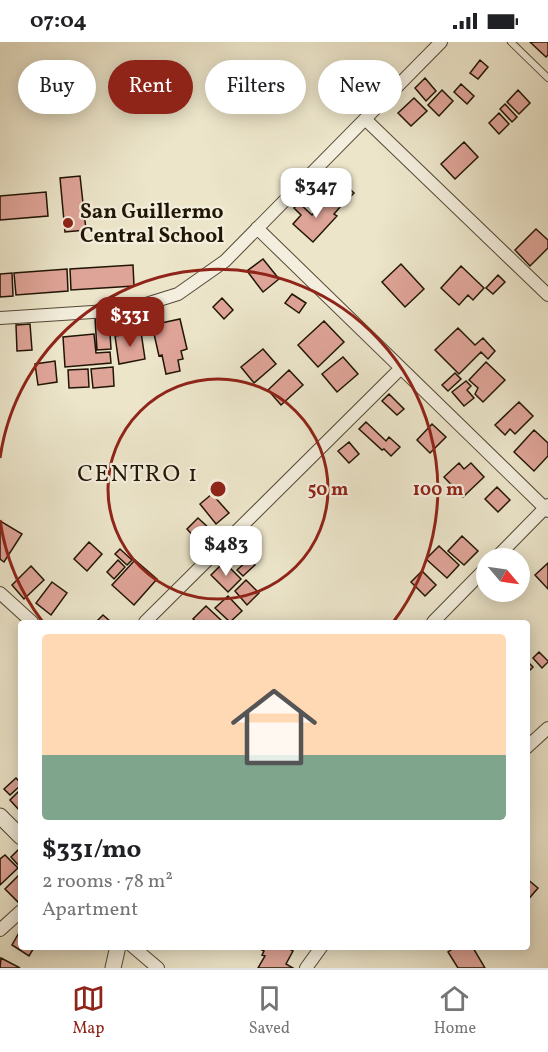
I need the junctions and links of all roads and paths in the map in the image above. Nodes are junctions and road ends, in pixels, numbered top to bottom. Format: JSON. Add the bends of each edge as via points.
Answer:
{"nodes":[{"id":1,"x":441,"y":42,"type":"edge"},
{"id":2,"x":511,"y":42,"type":"edge"},
{"id":3,"x":548,"y":78,"type":"edge"},
{"id":4,"x":365,"y":119,"type":"junction"},
{"id":5,"x":257,"y":228,"type":"junction"},
{"id":6,"x":548,"y":295,"type":"edge"},
{"id":7,"x":0,"y":318,"type":"edge"},
{"id":8,"x":401,"y":368,"type":"junction"},
{"id":9,"x":547,"y":508,"type":"edge"},
{"id":10,"x":506,"y":548,"type":"edge"},
{"id":11,"x":476,"y":578,"type":"edge"},
{"id":12,"x":0,"y":593,"type":"edge"},
{"id":13,"x":30,"y":620,"type":"edge"},
{"id":14,"x":147,"y":620,"type":"edge"},
{"id":15,"x":435,"y":620,"type":"edge"},
{"id":16,"x":548,"y":728,"type":"edge"},
{"id":17,"x":530,"y":744,"type":"edge"},
{"id":18,"x":0,"y":816,"type":"edge"},
{"id":19,"x":18,"y":834,"type":"edge"},
{"id":20,"x":18,"y":914,"type":"edge"},
{"id":21,"x":0,"y":930,"type":"edge"},
{"id":22,"x":117,"y":950,"type":"edge"},
{"id":23,"x":137,"y":950,"type":"edge"},
{"id":24,"x":318,"y":950,"type":"edge"},
{"id":25,"x":113,"y":968,"type":"edge"},
{"id":26,"x":158,"y":968,"type":"edge"},
{"id":27,"x":306,"y":968,"type":"edge"}],
"edges":[{"from":1,"to":4,"type":"street"},
{"from":2,"to":3,"type":"lane"},
{"from":4,"to":5,"type":"street"},
{"from":4,"to":6,"type":"street"},
{"from":5,"to":7,"type":"street","via":[[225,261],[178,294],[108,311]]},
{"from":5,"to":8,"type":"street"},
{"from":8,"to":9,"type":"street"},
{"from":8,"to":14,"type":"street"},
{"from":9,"to":10,"type":"street"},
{"from":11,"to":15,"type":"street"},
{"from":12,"to":13,"type":"street"},
{"from":16,"to":17,"type":"street"},
{"from":18,"to":19,"type":"street"},
{"from":20,"to":21,"type":"street"},
{"from":22,"to":25,"type":"street"},
{"from":23,"to":26,"type":"street"},
{"from":24,"to":27,"type":"street"}]}
